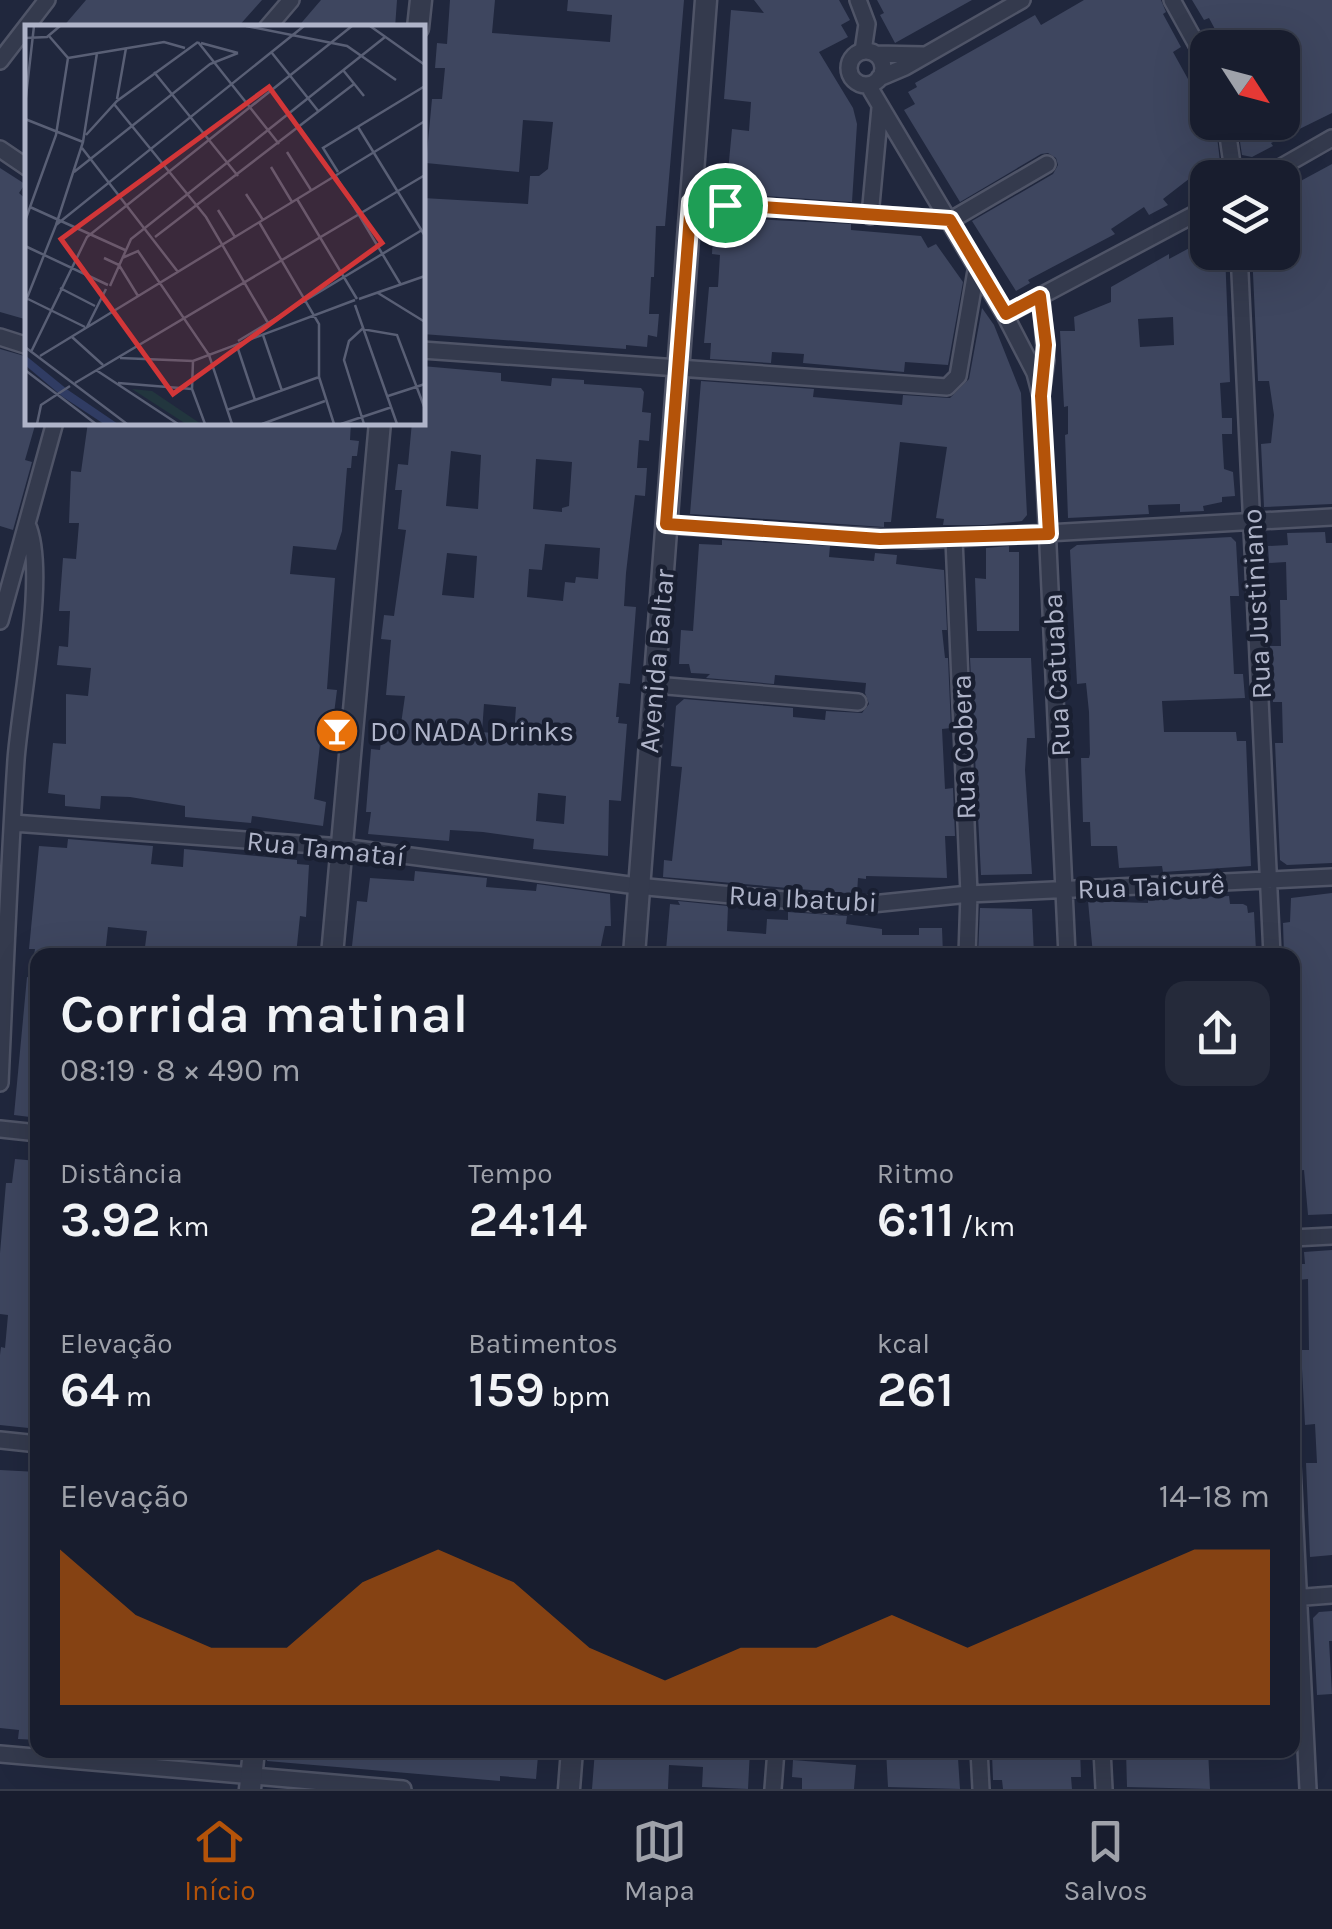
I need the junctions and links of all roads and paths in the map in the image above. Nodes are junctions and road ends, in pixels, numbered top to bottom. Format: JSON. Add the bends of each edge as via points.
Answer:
{"nodes":[{"id":1,"x":47,"y":0,"type":"edge"},
{"id":2,"x":290,"y":0,"type":"edge"},
{"id":3,"x":421,"y":0,"type":"edge"},
{"id":4,"x":706,"y":0,"type":"edge"},
{"id":5,"x":858,"y":0,"type":"edge"},
{"id":6,"x":1022,"y":0,"type":"edge"},
{"id":7,"x":1172,"y":0,"type":"edge"},
{"id":8,"x":28,"y":25,"type":"edge"},
{"id":9,"x":269,"y":25,"type":"edge"},
{"id":10,"x":418,"y":25,"type":"edge"},
{"id":11,"x":25,"y":29,"type":"edge"},
{"id":12,"x":1190,"y":32,"type":"edge"},
{"id":13,"x":870,"y":52,"type":"junction"},
{"id":14,"x":924,"y":55,"type":"junction"},
{"id":15,"x":0,"y":62,"type":"edge"},
{"id":16,"x":874,"y":82,"type":"junction"},
{"id":17,"x":880,"y":108,"type":"junction"},
{"id":18,"x":1332,"y":138,"type":"edge"},
{"id":19,"x":0,"y":149,"type":"edge"},
{"id":20,"x":1294,"y":160,"type":"edge"},
{"id":21,"x":1048,"y":164,"type":"dead end"},
{"id":22,"x":25,"y":166,"type":"edge"},
{"id":23,"x":691,"y":202,"type":"junction"},
{"id":24,"x":870,"y":216,"type":"junction"},
{"id":25,"x":1190,"y":217,"type":"edge"},
{"id":26,"x":950,"y":220,"type":"junction"},
{"id":27,"x":977,"y":264,"type":"junction"},
{"id":28,"x":1239,"y":270,"type":"edge"},
{"id":29,"x":1040,"y":296,"type":"junction"},
{"id":30,"x":1006,"y":314,"type":"junction"},
{"id":31,"x":0,"y":337,"type":"edge"},
{"id":32,"x":25,"y":345,"type":"edge"},
{"id":33,"x":425,"y":350,"type":"edge"},
{"id":34,"x":678,"y":366,"type":"junction"},
{"id":35,"x":1041,"y":396,"type":"junction"},
{"id":36,"x":54,"y":425,"type":"edge"},
{"id":37,"x":380,"y":425,"type":"edge"},
{"id":38,"x":1332,"y":517,"type":"edge"},
{"id":39,"x":1252,"y":522,"type":"junction"},
{"id":40,"x":27,"y":524,"type":"junction"},
{"id":41,"x":666,"y":524,"type":"junction"},
{"id":42,"x":1049,"y":534,"type":"junction"},
{"id":43,"x":954,"y":539,"type":"junction"},
{"id":44,"x":0,"y":549,"type":"edge"},
{"id":45,"x":18,"y":555,"type":"junction"},
{"id":46,"x":0,"y":621,"type":"edge"},
{"id":47,"x":655,"y":685,"type":"junction"},
{"id":48,"x":858,"y":702,"type":"dead end"},
{"id":49,"x":8,"y":756,"type":"edge"},
{"id":50,"x":13,"y":823,"type":"junction"},
{"id":51,"x":342,"y":847,"type":"junction"},
{"id":52,"x":1332,"y":877,"type":"edge"},
{"id":53,"x":1270,"y":881,"type":"junction"},
{"id":54,"x":637,"y":886,"type":"junction"},
{"id":55,"x":1064,"y":890,"type":"junction"},
{"id":56,"x":969,"y":894,"type":"junction"},
{"id":57,"x":333,"y":948,"type":"edge"},
{"id":58,"x":634,"y":948,"type":"edge"},
{"id":59,"x":967,"y":948,"type":"edge"},
{"id":60,"x":1067,"y":948,"type":"edge"},
{"id":61,"x":1272,"y":948,"type":"edge"},
{"id":62,"x":0,"y":1083,"type":"edge"},
{"id":63,"x":0,"y":1129,"type":"edge"},
{"id":64,"x":30,"y":1131,"type":"edge"},
{"id":65,"x":1332,"y":1236,"type":"edge"},
{"id":66,"x":1300,"y":1238,"type":"edge"},
{"id":67,"x":0,"y":1440,"type":"edge"},
{"id":68,"x":30,"y":1443,"type":"edge"},
{"id":69,"x":1332,"y":1595,"type":"edge"},
{"id":70,"x":1300,"y":1597,"type":"edge"},
{"id":71,"x":1300,"y":1671,"type":"edge"},
{"id":72,"x":0,"y":1754,"type":"edge"},
{"id":73,"x":30,"y":1757,"type":"edge"},
{"id":74,"x":35,"y":1758,"type":"edge"},
{"id":75,"x":253,"y":1758,"type":"edge"},
{"id":76,"x":571,"y":1758,"type":"edge"},
{"id":77,"x":775,"y":1758,"type":"edge"},
{"id":78,"x":980,"y":1758,"type":"edge"},
{"id":79,"x":1102,"y":1758,"type":"edge"},
{"id":80,"x":251,"y":1783,"type":"edge"},
{"id":81,"x":403,"y":1789,"type":"edge"},
{"id":82,"x":569,"y":1789,"type":"edge"},
{"id":83,"x":773,"y":1789,"type":"edge"},
{"id":84,"x":981,"y":1789,"type":"edge"},
{"id":85,"x":1104,"y":1789,"type":"edge"},
{"id":86,"x":1308,"y":1789,"type":"edge"}],
"edges":[{"from":1,"to":8,"type":"street"},
{"from":2,"to":9,"type":"street"},
{"from":3,"to":10,"type":"street"},
{"from":4,"to":23,"type":"street","name":"Avenida Baltar"},
{"from":5,"to":13,"type":"street"},
{"from":6,"to":14,"type":"street"},
{"from":7,"to":12,"type":"street"},
{"from":11,"to":15,"type":"street"},
{"from":13,"to":14,"type":"street"},
{"from":13,"to":16,"type":"street","via":[[882,62]]},
{"from":13,"to":16,"type":"street","via":[[852,58],[848,70],[855,82]]},
{"from":14,"to":16,"type":"street"},
{"from":16,"to":17,"type":"street","name":"Rua Catuaba"},
{"from":17,"to":24,"type":"street"},
{"from":17,"to":26,"type":"street","name":"Rua Catuaba"},
{"from":18,"to":20,"type":"street"},
{"from":19,"to":22,"type":"street"},
{"from":21,"to":26,"type":"street"},
{"from":23,"to":24,"type":"street"},
{"from":23,"to":34,"type":"street","name":"Avenida Baltar"},
{"from":24,"to":26,"type":"street"},
{"from":25,"to":29,"type":"street"},
{"from":26,"to":27,"type":"street","name":"Rua Catuaba"},
{"from":27,"to":30,"type":"street","name":"Rua Catuaba"},
{"from":27,"to":34,"type":"street","via":[[958,376],[946,387]]},
{"from":28,"to":39,"type":"street","name":"Rua Justiniano"},
{"from":29,"to":30,"type":"street"},
{"from":29,"to":35,"type":"street","name":"Rua Catuaba","via":[[1046,360]]},
{"from":30,"to":35,"type":"street","name":"Rua Catuaba"},
{"from":31,"to":32,"type":"street"},
{"from":33,"to":34,"type":"street"},
{"from":34,"to":41,"type":"street","name":"Avenida Baltar"},
{"from":35,"to":42,"type":"street","name":"Rua Catuaba"},
{"from":36,"to":40,"type":"street"},
{"from":37,"to":51,"type":"street"},
{"from":38,"to":39,"type":"street"},
{"from":39,"to":42,"type":"street"},
{"from":39,"to":53,"type":"street","name":"Rua Justiniano"},
{"from":40,"to":45,"type":"street"},
{"from":40,"to":49,"type":"street","via":[[34,538],[34,587]]},
{"from":41,"to":43,"type":"street"},
{"from":41,"to":47,"type":"street","name":"Avenida Baltar"},
{"from":42,"to":43,"type":"street"},
{"from":42,"to":55,"type":"street","name":"Rua Catuaba"},
{"from":43,"to":56,"type":"street","name":"Rua Cobera"},
{"from":44,"to":45,"type":"street"},
{"from":45,"to":46,"type":"street"},
{"from":47,"to":48,"type":"street"},
{"from":47,"to":54,"type":"street","name":"Avenida Baltar"},
{"from":49,"to":50,"type":"street"},
{"from":50,"to":51,"type":"street","name":"Rua Tamataí"},
{"from":50,"to":62,"type":"street"},
{"from":51,"to":54,"type":"street","name":"Rua Tamataí"},
{"from":51,"to":57,"type":"street"},
{"from":52,"to":53,"type":"street","name":"Rua Taicurê"},
{"from":53,"to":55,"type":"street","name":"Rua Taicurê"},
{"from":53,"to":61,"type":"street","name":"Rua Justiniano"},
{"from":54,"to":56,"type":"street","name":"Rua Ibatubi","via":[[862,905]]},
{"from":54,"to":58,"type":"street","name":"Avenida Baltar"},
{"from":55,"to":56,"type":"street","name":"Rua Taicurê"},
{"from":55,"to":60,"type":"street","name":"Rua Catuaba"},
{"from":56,"to":59,"type":"street","name":"Rua Cobera"},
{"from":63,"to":64,"type":"street"},
{"from":65,"to":66,"type":"street"},
{"from":67,"to":68,"type":"street"},
{"from":69,"to":70,"type":"street"},
{"from":71,"to":86,"type":"street"},
{"from":72,"to":73,"type":"street"},
{"from":74,"to":80,"type":"street"},
{"from":75,"to":80,"type":"street"},
{"from":76,"to":82,"type":"street"},
{"from":77,"to":83,"type":"street"},
{"from":78,"to":84,"type":"street"},
{"from":79,"to":85,"type":"street"},
{"from":80,"to":81,"type":"street"}]}
